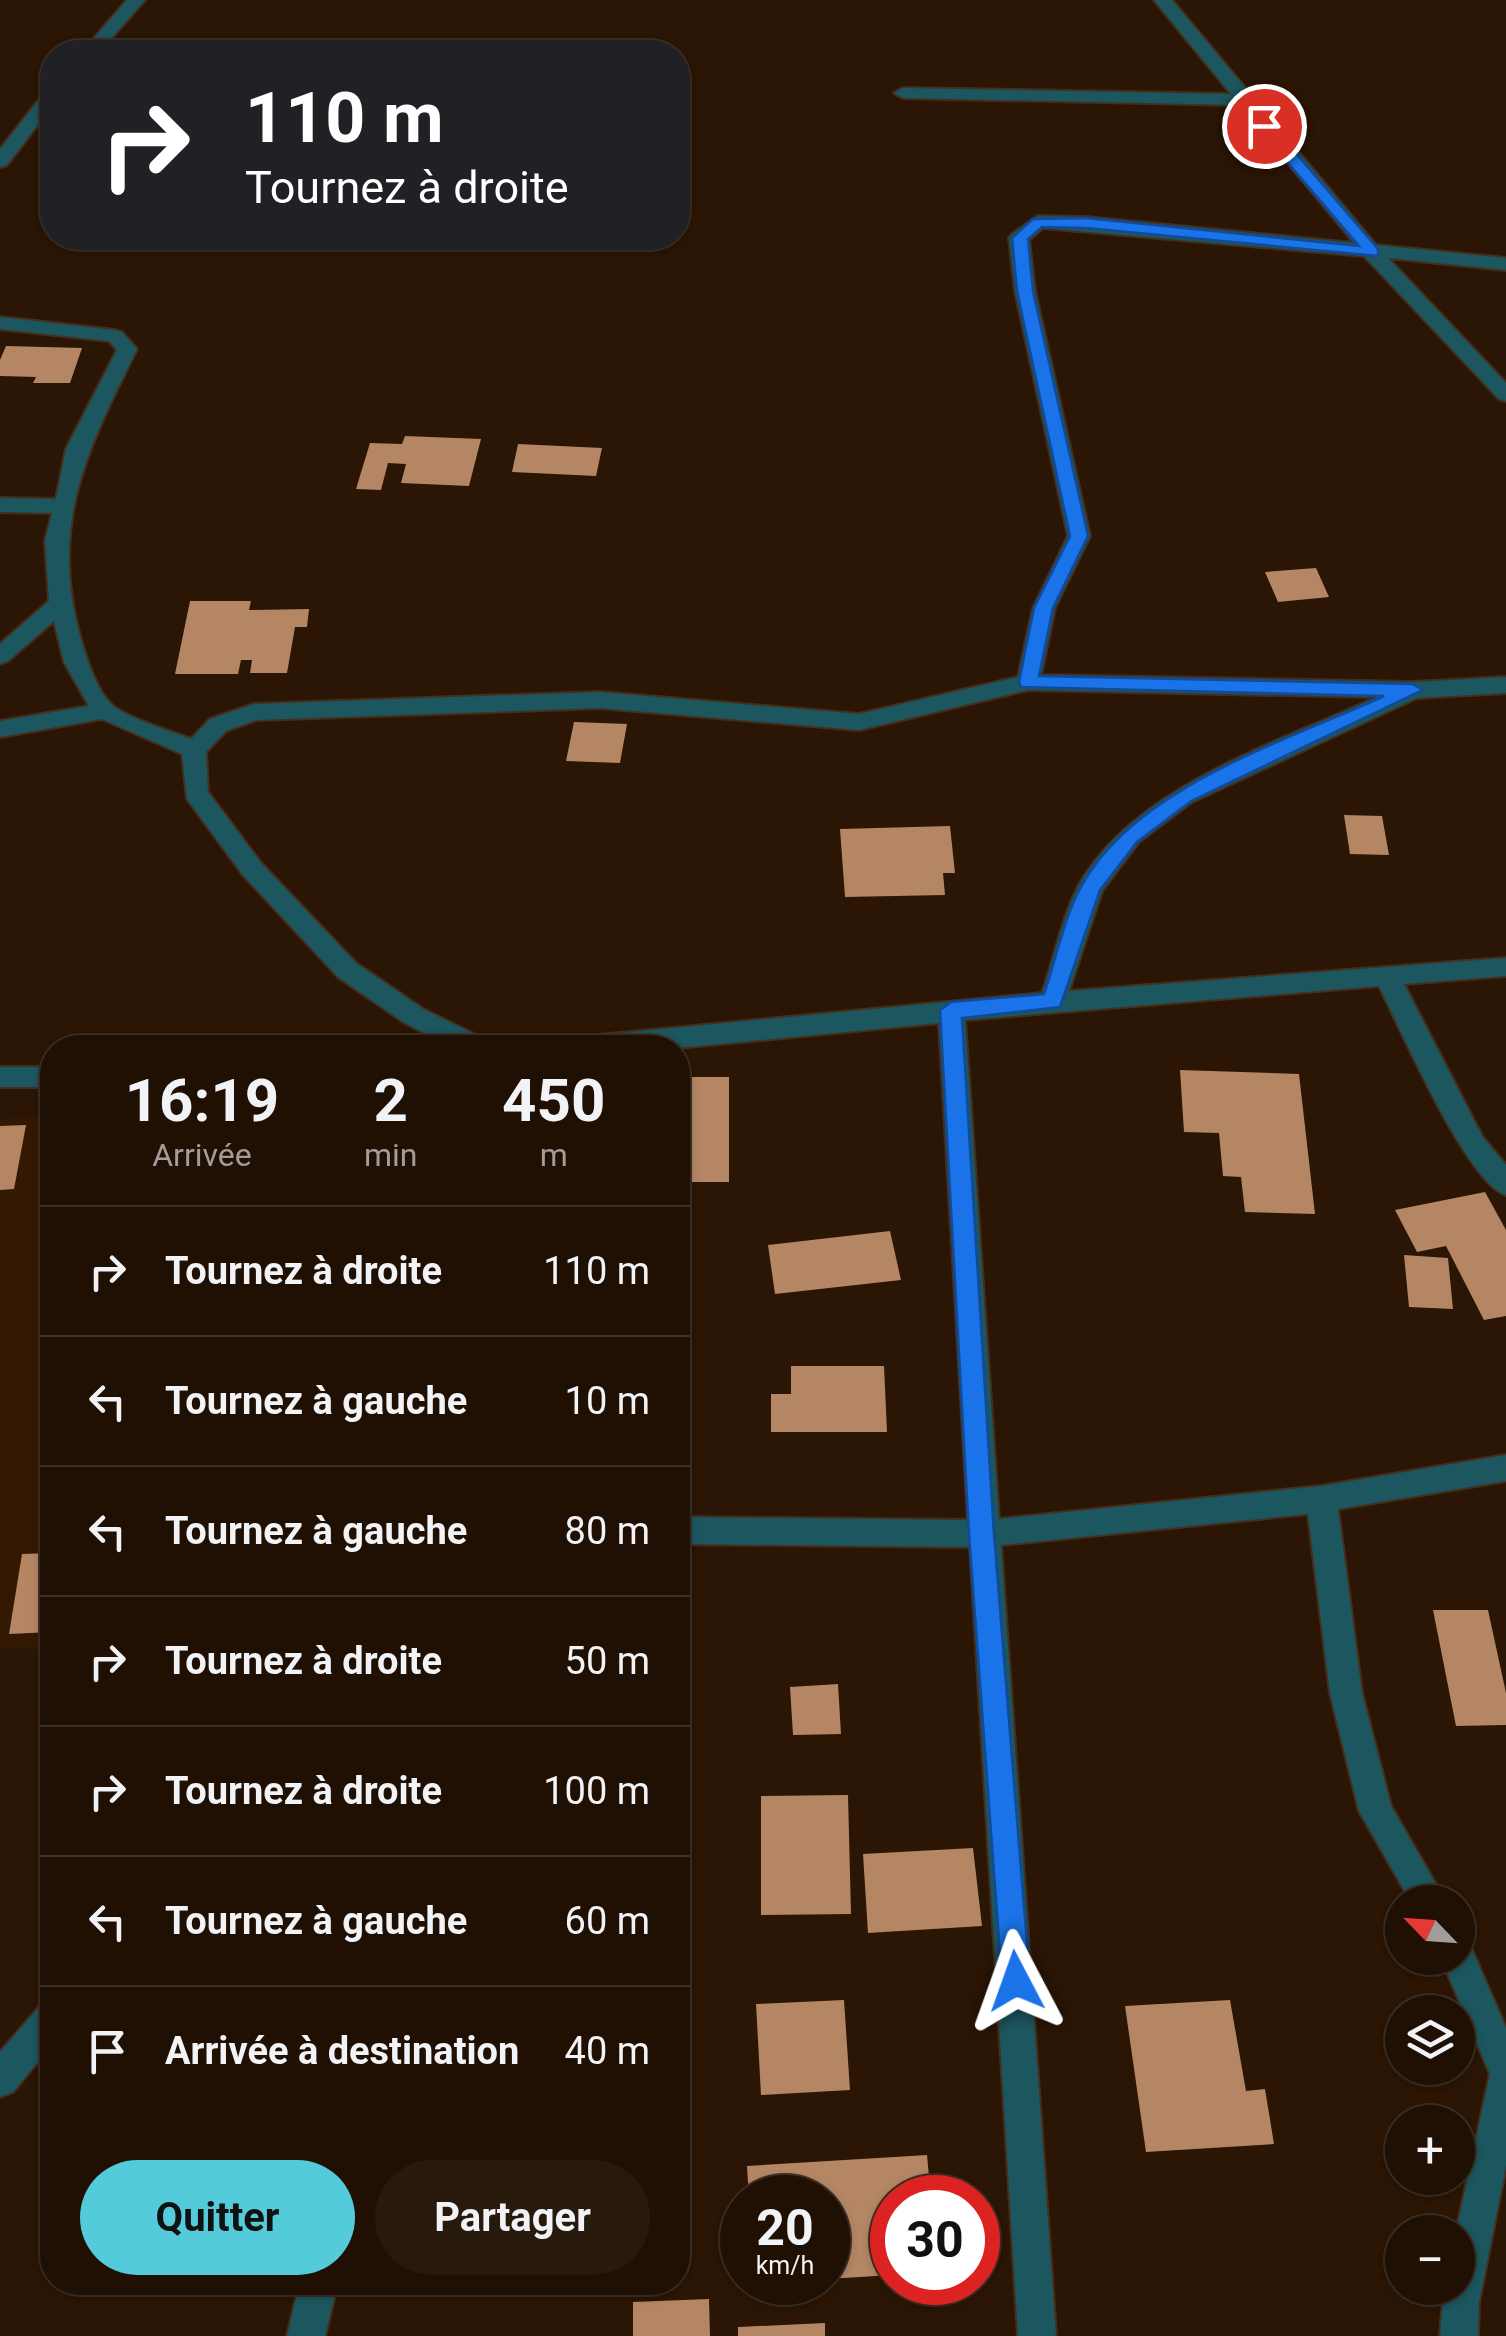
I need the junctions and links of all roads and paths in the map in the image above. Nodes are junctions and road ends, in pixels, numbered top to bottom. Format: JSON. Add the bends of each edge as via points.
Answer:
{"nodes":[{"id":1,"x":136,"y":0,"type":"edge"},
{"id":2,"x":1163,"y":0,"type":"edge"},
{"id":3,"x":101,"y":40,"type":"edge"},
{"id":4,"x":903,"y":93,"type":"dead end"},
{"id":5,"x":1243,"y":100,"type":"junction"},
{"id":6,"x":40,"y":110,"type":"edge"},
{"id":7,"x":0,"y":161,"type":"edge"},
{"id":8,"x":1372,"y":253,"type":"junction"},
{"id":9,"x":1506,"y":264,"type":"edge"},
{"id":10,"x":0,"y":323,"type":"edge"},
{"id":11,"x":1506,"y":396,"type":"edge"},
{"id":12,"x":0,"y":505,"type":"edge"},
{"id":13,"x":65,"y":506,"type":"junction"},
{"id":14,"x":60,"y":603,"type":"junction"},
{"id":15,"x":0,"y":656,"type":"edge"},
{"id":16,"x":1028,"y":682,"type":"junction"},
{"id":17,"x":1506,"y":685,"type":"edge"},
{"id":18,"x":1413,"y":690,"type":"junction"},
{"id":19,"x":104,"y":712,"type":"junction"},
{"id":20,"x":0,"y":729,"type":"edge"},
{"id":21,"x":194,"y":750,"type":"junction"},
{"id":22,"x":1506,"y":967,"type":"edge"},
{"id":23,"x":1387,"y":976,"type":"junction"},
{"id":24,"x":1052,"y":1002,"type":"junction"},
{"id":25,"x":951,"y":1010,"type":"junction"},
{"id":26,"x":453,"y":1035,"type":"edge"},
{"id":27,"x":690,"y":1036,"type":"edge"},
{"id":28,"x":40,"y":1076,"type":"edge"},
{"id":29,"x":0,"y":1077,"type":"edge"},
{"id":30,"x":1506,"y":1184,"type":"edge"},
{"id":31,"x":1506,"y":1468,"type":"edge"},
{"id":32,"x":1321,"y":1499,"type":"junction"},
{"id":33,"x":690,"y":1530,"type":"edge"},
{"id":34,"x":982,"y":1534,"type":"junction"},
{"id":35,"x":1419,"y":1885,"type":"edge"},
{"id":36,"x":1465,"y":1975,"type":"edge"},
{"id":37,"x":40,"y":2032,"type":"edge"},
{"id":38,"x":1506,"y":2073,"type":"edge"},
{"id":39,"x":0,"y":2079,"type":"edge"},
{"id":40,"x":316,"y":2295,"type":"edge"},
{"id":41,"x":306,"y":2336,"type":"edge"},
{"id":42,"x":1037,"y":2336,"type":"edge"},
{"id":43,"x":1459,"y":2336,"type":"edge"}],
"edges":[{"from":1,"to":3,"type":"street"},
{"from":2,"to":5,"type":"street"},
{"from":4,"to":5,"type":"street"},
{"from":5,"to":8,"type":"street"},
{"from":6,"to":7,"type":"street"},
{"from":8,"to":9,"type":"street"},
{"from":8,"to":11,"type":"street"},
{"from":8,"to":16,"type":"street","via":[[1086,223],[1038,222],[1020,238],[1025,291],[1079,536],[1044,608]]},
{"from":10,"to":13,"type":"street","via":[[115,336],[127,349],[77,449]]},
{"from":12,"to":13,"type":"street"},
{"from":13,"to":14,"type":"street","via":[[56,541]]},
{"from":14,"to":15,"type":"street"},
{"from":14,"to":19,"type":"street","via":[[76,662]]},
{"from":16,"to":18,"type":"street"},
{"from":16,"to":21,"type":"street","via":[[858,722],[600,700],[254,712],[218,725]]},
{"from":17,"to":18,"type":"street"},
{"from":18,"to":24,"type":"street","via":[[1184,796],[1130,836],[1090,888]]},
{"from":19,"to":20,"type":"street"},
{"from":19,"to":21,"type":"street"},
{"from":21,"to":26,"type":"street","via":[[196,793],[252,869],[347,970]]},
{"from":22,"to":23,"type":"street"},
{"from":23,"to":24,"type":"street"},
{"from":23,"to":30,"type":"street","via":[[1472,1143]]},
{"from":24,"to":25,"type":"street"},
{"from":25,"to":27,"type":"street"},
{"from":25,"to":34,"type":"street"},
{"from":28,"to":29,"type":"street"},
{"from":31,"to":32,"type":"street"},
{"from":32,"to":34,"type":"street"},
{"from":32,"to":35,"type":"street","via":[[1346,1693],[1376,1811]]},
{"from":33,"to":34,"type":"street"},
{"from":34,"to":42,"type":"street"},
{"from":36,"to":38,"type":"street"},
{"from":37,"to":39,"type":"street"},
{"from":38,"to":43,"type":"street"},
{"from":40,"to":41,"type":"street"}]}
